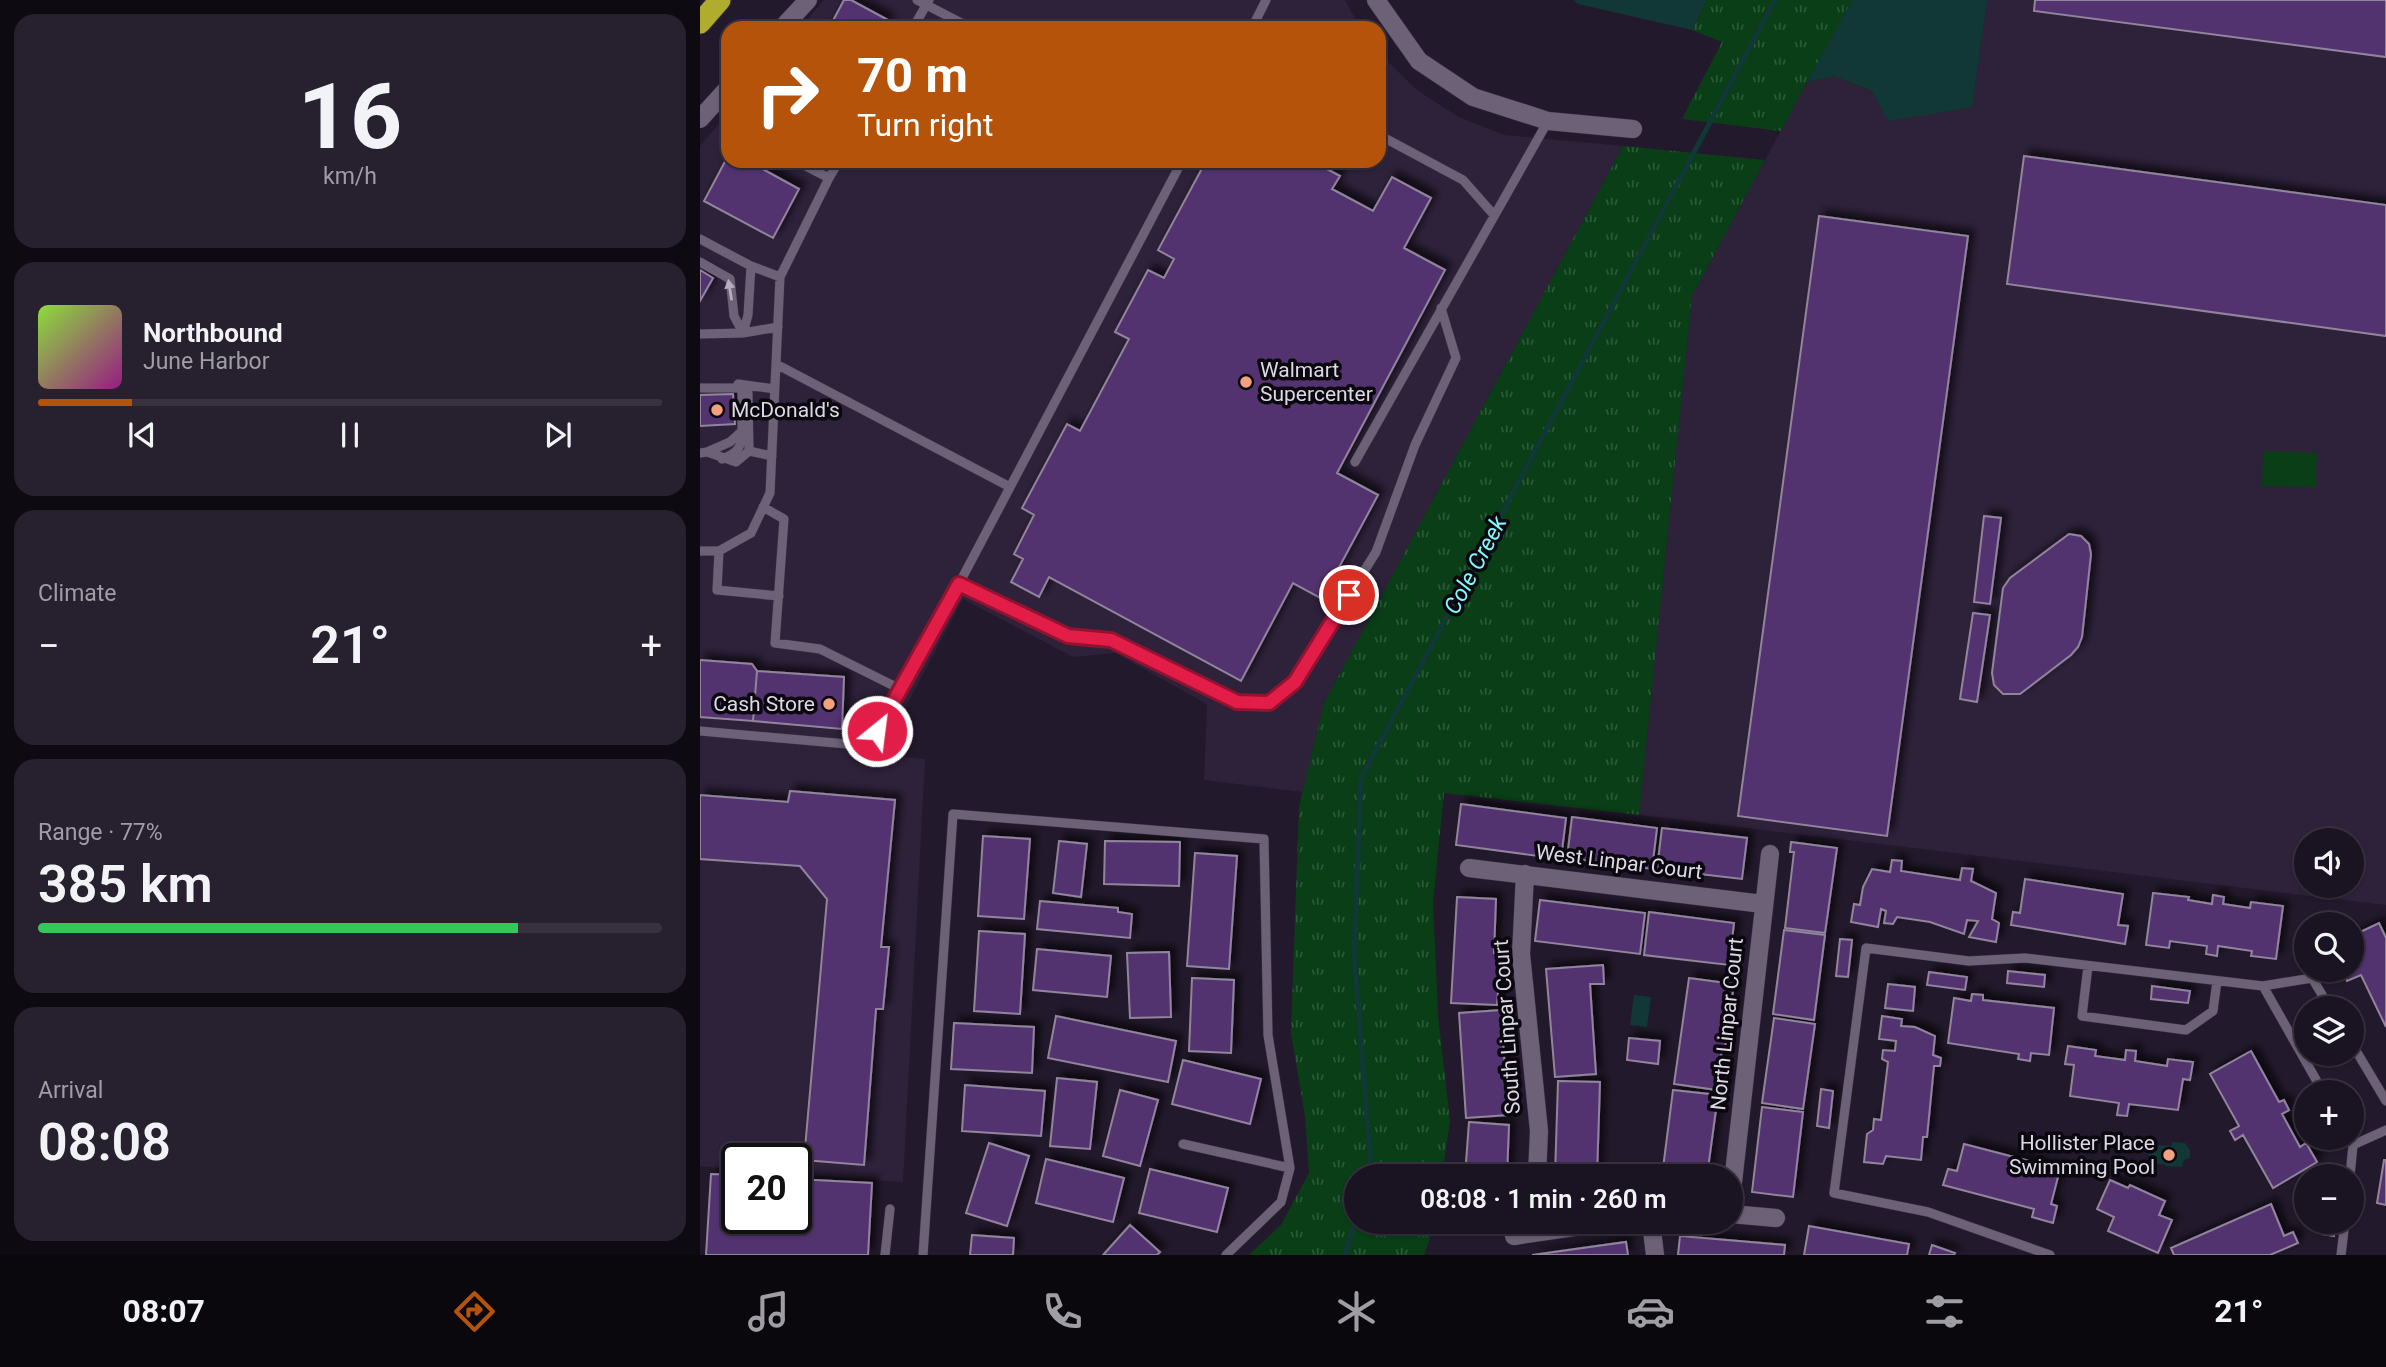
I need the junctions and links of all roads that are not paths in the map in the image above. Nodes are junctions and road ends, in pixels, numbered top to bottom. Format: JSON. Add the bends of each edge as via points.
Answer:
{"nodes":[{"id":1,"x":720,"y":0,"type":"edge"},
{"id":2,"x":808,"y":0,"type":"edge"},
{"id":3,"x":1266,"y":0,"type":"edge"},
{"id":4,"x":1376,"y":0,"type":"edge"},
{"id":5,"x":924,"y":1,"type":"edge"},
{"id":6,"x":788,"y":21,"type":"edge"},
{"id":7,"x":916,"y":21,"type":"edge"},
{"id":8,"x":959,"y":21,"type":"edge"},
{"id":9,"x":1256,"y":21,"type":"edge"},
{"id":10,"x":700,"y":23,"type":"edge"},
{"id":11,"x":721,"y":96,"type":"edge"},
{"id":12,"x":700,"y":119,"type":"edge"},
{"id":13,"x":1548,"y":121,"type":"junction"},
{"id":14,"x":1633,"y":129,"type":"dead end"},
{"id":15,"x":1386,"y":139,"type":"edge"},
{"id":16,"x":810,"y":168,"type":"edge"},
{"id":17,"x":835,"y":168,"type":"edge"},
{"id":18,"x":1178,"y":168,"type":"edge"},
{"id":19,"x":829,"y":178,"type":"junction"},
{"id":20,"x":1494,"y":215,"type":"junction"},
{"id":21,"x":700,"y":239,"type":"edge"},
{"id":22,"x":700,"y":262,"type":"edge"},
{"id":23,"x":751,"y":266,"type":"junction"},
{"id":24,"x":780,"y":278,"type":"junction"},
{"id":25,"x":1441,"y":308,"type":"junction"},
{"id":26,"x":778,"y":327,"type":"junction"},
{"id":27,"x":743,"y":332,"type":"junction"},
{"id":28,"x":700,"y":334,"type":"edge"},
{"id":29,"x":776,"y":364,"type":"junction"},
{"id":30,"x":700,"y":385,"type":"edge"},
{"id":31,"x":748,"y":385,"type":"junction"},
{"id":32,"x":775,"y":389,"type":"junction"},
{"id":33,"x":742,"y":431,"type":"junction"},
{"id":34,"x":749,"y":451,"type":"junction"},
{"id":35,"x":704,"y":452,"type":"edge"},
{"id":36,"x":772,"y":456,"type":"junction"},
{"id":37,"x":722,"y":459,"type":"junction"},
{"id":38,"x":1355,"y":463,"type":"dead end"},
{"id":39,"x":1010,"y":487,"type":"junction"},
{"id":40,"x":763,"y":507,"type":"junction"},
{"id":41,"x":700,"y":551,"type":"edge"},
{"id":42,"x":719,"y":551,"type":"junction"},
{"id":43,"x":959,"y":584,"type":"junction"},
{"id":44,"x":779,"y":596,"type":"junction"},
{"id":45,"x":900,"y":690,"type":"junction"},
{"id":46,"x":700,"y":731,"type":"edge"},
{"id":47,"x":1770,"y":854,"type":"dead end"},
{"id":48,"x":1469,"y":868,"type":"dead end"},
{"id":49,"x":1525,"y":874,"type":"junction"},
{"id":50,"x":1763,"y":904,"type":"junction"},
{"id":51,"x":2088,"y":966,"type":"junction"},
{"id":52,"x":2217,"y":981,"type":"junction"},
{"id":53,"x":2263,"y":986,"type":"junction"},
{"id":54,"x":2323,"y":996,"type":"edge"},
{"id":55,"x":2364,"y":1064,"type":"edge"},
{"id":56,"x":2316,"y":1080,"type":"edge"},
{"id":57,"x":2386,"y":1101,"type":"edge"},
{"id":58,"x":2386,"y":1130,"type":"edge"},
{"id":59,"x":2364,"y":1137,"type":"edge"},
{"id":60,"x":1184,"y":1144,"type":"dead end"},
{"id":61,"x":1538,"y":1164,"type":"edge"},
{"id":62,"x":1735,"y":1164,"type":"edge"},
{"id":63,"x":1290,"y":1168,"type":"junction"},
{"id":64,"x":890,"y":1209,"type":"dead end"},
{"id":65,"x":1743,"y":1215,"type":"edge"},
{"id":66,"x":1776,"y":1218,"type":"dead end"},
{"id":67,"x":1519,"y":1234,"type":"edge"},
{"id":68,"x":1652,"y":1234,"type":"edge"},
{"id":69,"x":2344,"y":1234,"type":"edge"},
{"id":70,"x":1514,"y":1236,"type":"dead end"},
{"id":71,"x":886,"y":1255,"type":"edge"},
{"id":72,"x":923,"y":1255,"type":"edge"},
{"id":73,"x":1226,"y":1255,"type":"edge"},
{"id":74,"x":1655,"y":1255,"type":"edge"},
{"id":75,"x":2050,"y":1255,"type":"edge"},
{"id":76,"x":2341,"y":1255,"type":"edge"}],
"edges":[{"from":1,"to":10,"type":"highway"},
{"from":2,"to":6,"type":"street"},
{"from":3,"to":9,"type":"lane"},
{"from":4,"to":13,"type":"street","via":[[1419,61],[1473,97]]},
{"from":5,"to":7,"type":"lane"},
{"from":5,"to":8,"type":"lane"},
{"from":11,"to":12,"type":"street"},
{"from":13,"to":14,"type":"street"},
{"from":13,"to":20,"type":"lane"},
{"from":15,"to":20,"type":"lane","via":[[1463,180]]},
{"from":16,"to":19,"type":"lane"},
{"from":17,"to":19,"type":"lane"},
{"from":18,"to":39,"type":"lane"},
{"from":19,"to":24,"type":"lane"},
{"from":20,"to":25,"type":"lane"},
{"from":21,"to":23,"type":"lane"},
{"from":27,"to":22,"type":"lane","one_way":true,"via":[[734,316],[730,279]]},
{"from":23,"to":24,"type":"lane"},
{"from":23,"to":27,"type":"lane"},
{"from":24,"to":26,"type":"lane"},
{"from":25,"to":38,"type":"lane"},
{"from":25,"to":43,"type":"lane","via":[[1456,358],[1415,445],[1376,552],[1295,682],[1269,703],[1237,702],[1111,640],[1068,636]]},
{"from":26,"to":27,"type":"lane"},
{"from":26,"to":29,"type":"lane"},
{"from":27,"to":28,"type":"lane"},
{"from":29,"to":32,"type":"lane"},
{"from":29,"to":39,"type":"lane"},
{"from":30,"to":31,"type":"lane"},
{"from":30,"to":33,"type":"lane","via":[[742,388]]},
{"from":31,"to":32,"type":"lane"},
{"from":31,"to":34,"type":"lane"},
{"from":32,"to":36,"type":"lane"},
{"from":33,"to":35,"type":"lane","via":[[730,442]]},
{"from":33,"to":37,"type":"lane","via":[[742,445]]},
{"from":34,"to":36,"type":"lane"},
{"from":34,"to":37,"type":"lane","via":[[736,462]]},
{"from":35,"to":37,"type":"lane"},
{"from":36,"to":40,"type":"lane","via":[[770,493]]},
{"from":39,"to":43,"type":"lane"},
{"from":40,"to":42,"type":"lane","via":[[751,533]]},
{"from":40,"to":44,"type":"lane","via":[[784,519]]},
{"from":41,"to":42,"type":"lane"},
{"from":42,"to":44,"type":"lane","via":[[717,590]]},
{"from":43,"to":45,"type":"lane"},
{"from":44,"to":45,"type":"lane","via":[[775,643],[820,649]]},
{"from":45,"to":46,"type":"lane","via":[[877,731],[847,744]]},
{"from":47,"to":50,"type":"street","name":"North Linpar Court"},
{"from":48,"to":49,"type":"street","name":"West Linpar Court"},
{"from":49,"to":50,"type":"street","name":"West Linpar Court"},
{"from":49,"to":61,"type":"street","name":"South Linpar Court","via":[[1521,954],[1539,1131]]},
{"from":50,"to":62,"type":"street","name":"North Linpar Court"},
{"from":51,"to":52,"type":"lane"},
{"from":51,"to":52,"type":"lane","via":[[2082,1016],[2186,1030],[2213,1011]]},
{"from":51,"to":75,"type":"lane","via":[[2025,958],[1969,961],[1866,948],[1834,1193],[1928,1212]]},
{"from":52,"to":53,"type":"lane"},
{"from":53,"to":54,"type":"lane","via":[[2312,978]]},
{"from":53,"to":56,"type":"lane"},
{"from":55,"to":57,"type":"lane"},
{"from":58,"to":59,"type":"lane"},
{"from":60,"to":63,"type":"lane"},
{"from":63,"to":72,"type":"lane","via":[[1268,1035],[1264,839],[953,814]]},
{"from":63,"to":73,"type":"lane","via":[[1280,1202]]},
{"from":64,"to":71,"type":"lane"},
{"from":65,"to":66,"type":"street"},
{"from":67,"to":70,"type":"street"},
{"from":68,"to":74,"type":"street"},
{"from":69,"to":76,"type":"lane"}]}
